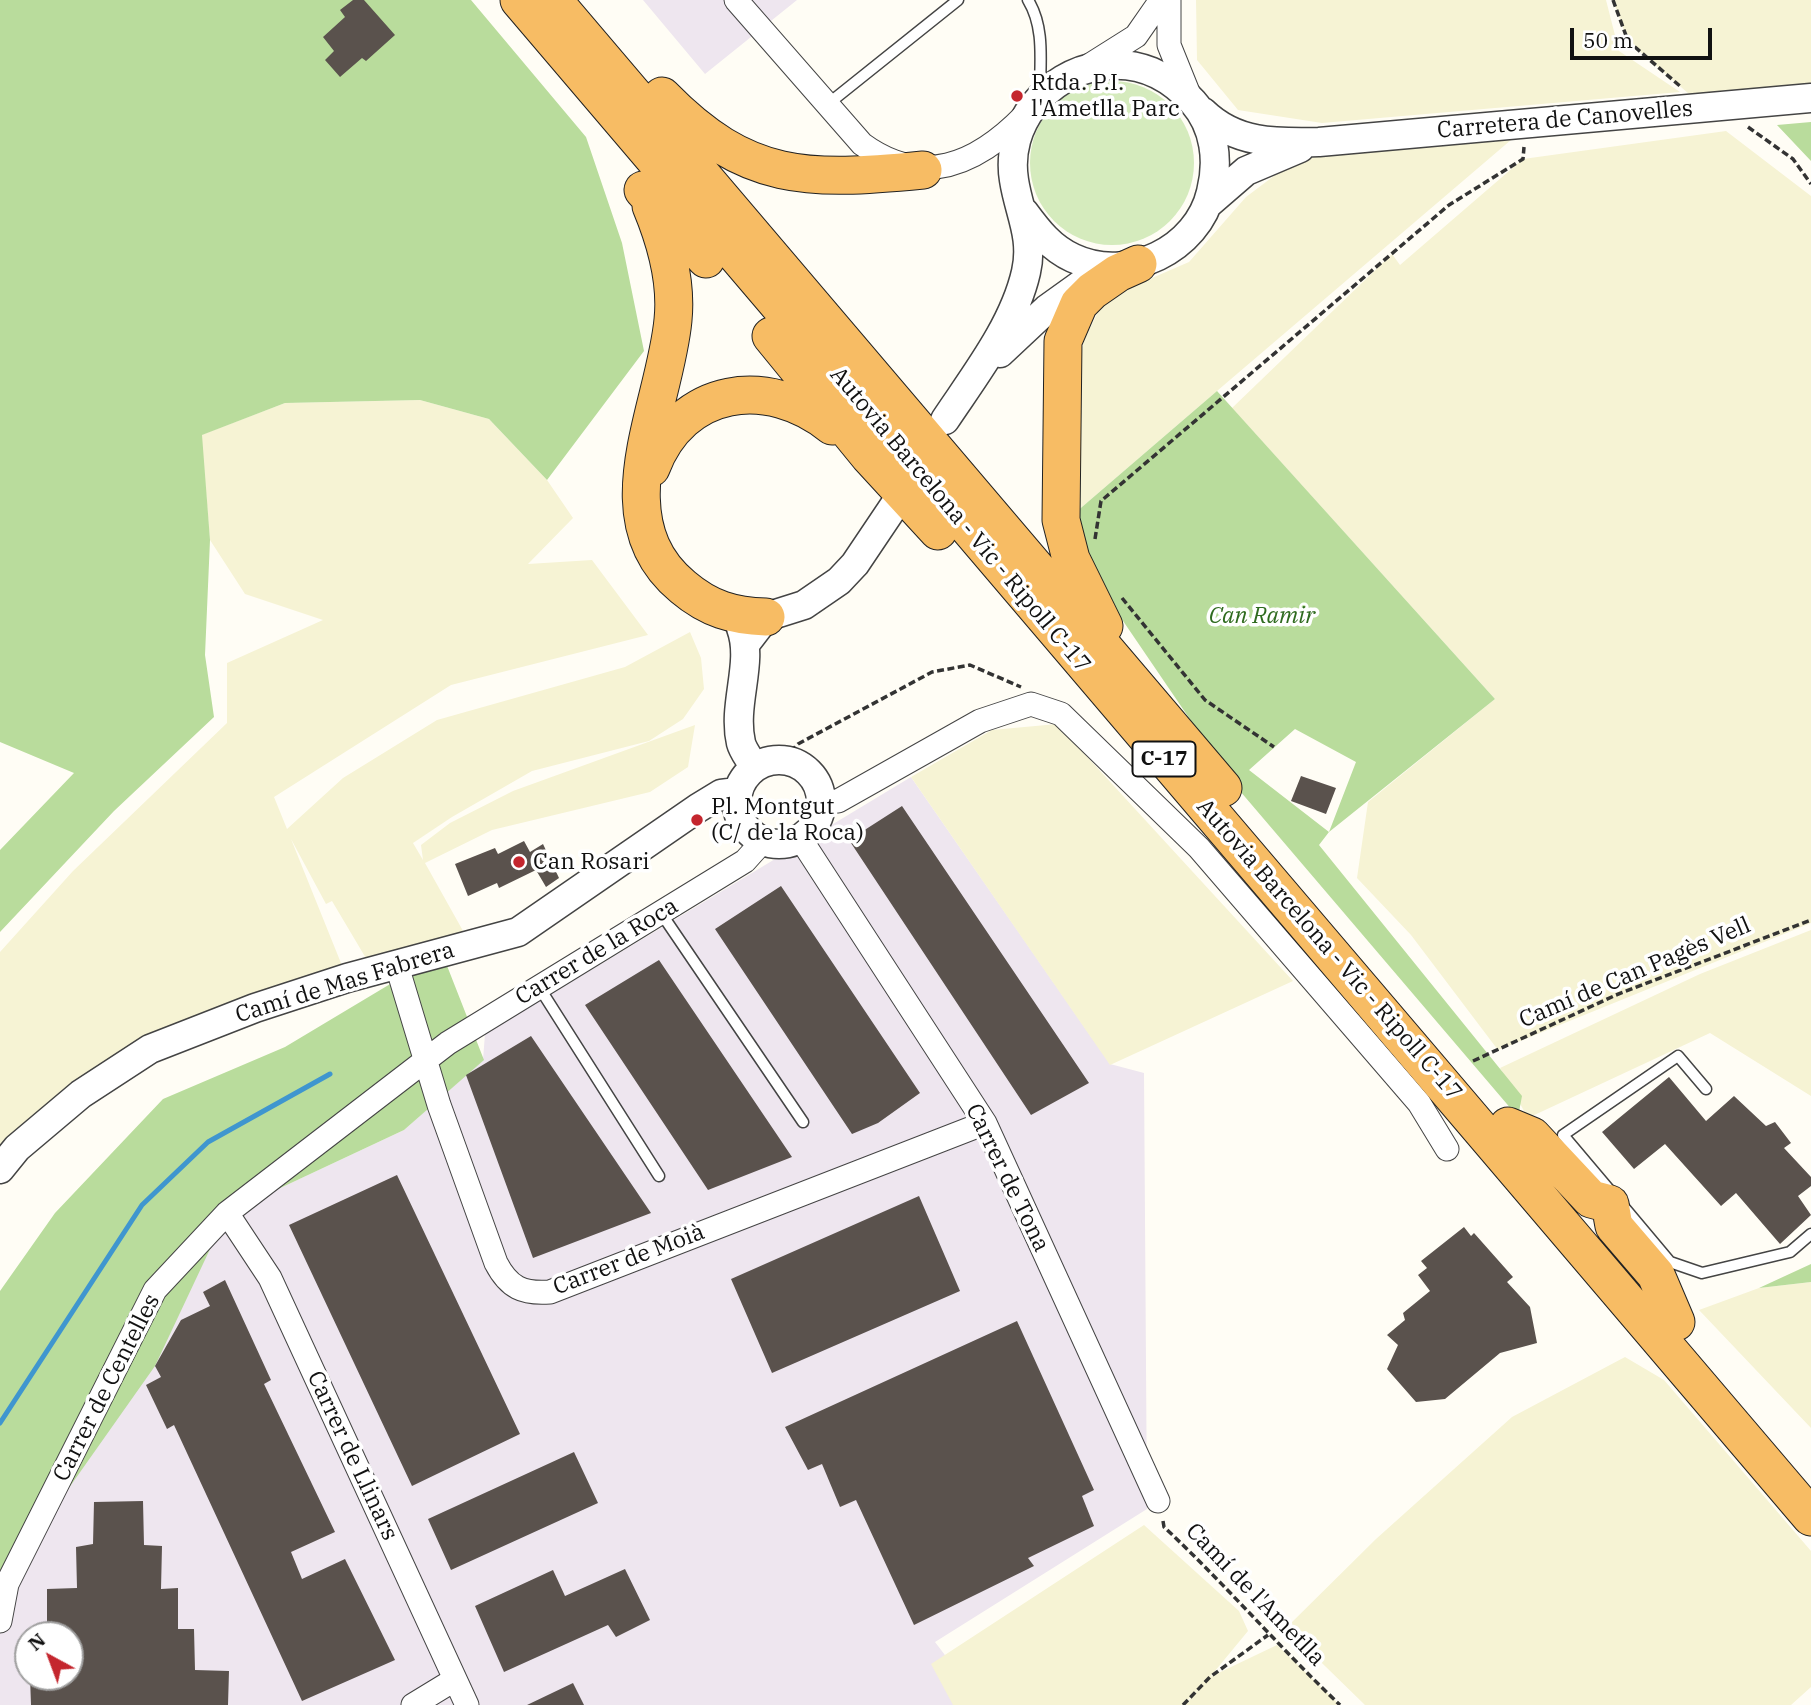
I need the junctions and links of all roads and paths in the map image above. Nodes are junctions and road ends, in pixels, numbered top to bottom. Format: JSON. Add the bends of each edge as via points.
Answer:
{"nodes":[{"id":1,"x":518,"y":0,"type":"edge"},
{"id":2,"x":553,"y":0,"type":"edge"},
{"id":3,"x":570,"y":0,"type":"edge"},
{"id":4,"x":737,"y":0,"type":"edge"},
{"id":5,"x":958,"y":0,"type":"edge"},
{"id":6,"x":1028,"y":0,"type":"edge"},
{"id":7,"x":1161,"y":0,"type":"edge"},
{"id":8,"x":1169,"y":0,"type":"edge"},
{"id":9,"x":1613,"y":0,"type":"edge"},
{"id":10,"x":1083,"y":69,"type":"junction"},
{"id":11,"x":1811,"y":98,"type":"edge"},
{"id":12,"x":828,"y":104,"type":"junction"},
{"id":13,"x":1034,"y":105,"type":"junction"},
{"id":14,"x":1196,"y":105,"type":"junction"},
{"id":15,"x":1712,"y":106,"type":"junction"},
{"id":16,"x":1532,"y":122,"type":"junction"},
{"id":17,"x":1319,"y":142,"type":"junction"},
{"id":18,"x":923,"y":170,"type":"junction"},
{"id":19,"x":1811,"y":184,"type":"edge"},
{"id":20,"x":643,"y":190,"type":"junction"},
{"id":21,"x":1209,"y":204,"type":"junction"},
{"id":22,"x":1024,"y":212,"type":"junction"},
{"id":23,"x":1126,"y":265,"type":"junction"},
{"id":24,"x":869,"y":456,"type":"junction"},
{"id":25,"x":640,"y":499,"type":"junction"},
{"id":26,"x":894,"y":506,"type":"dead end"},
{"id":27,"x":1094,"y":544,"type":"dead end"},
{"id":28,"x":1116,"y":590,"type":"dead end"},
{"id":29,"x":750,"y":626,"type":"junction"},
{"id":30,"x":1031,"y":704,"type":"junction"},
{"id":31,"x":1164,"y":718,"type":"junction"},
{"id":32,"x":1274,"y":747,"type":"dead end"},
{"id":33,"x":783,"y":759,"type":"junction"},
{"id":34,"x":754,"y":767,"type":"junction"},
{"id":35,"x":1189,"y":787,"type":"junction"},
{"id":36,"x":737,"y":792,"type":"junction"},
{"id":37,"x":821,"y":802,"type":"junction"},
{"id":38,"x":800,"y":838,"type":"junction"},
{"id":39,"x":762,"y":841,"type":"junction"},
{"id":40,"x":661,"y":913,"type":"junction"},
{"id":41,"x":1811,"y":920,"type":"edge"},
{"id":42,"x":397,"y":966,"type":"junction"},
{"id":43,"x":539,"y":987,"type":"junction"},
{"id":44,"x":428,"y":1060,"type":"junction"},
{"id":45,"x":1473,"y":1062,"type":"dead end"},
{"id":46,"x":1706,"y":1090,"type":"dead end"},
{"id":47,"x":803,"y":1122,"type":"dead end"},
{"id":48,"x":985,"y":1123,"type":"junction"},
{"id":49,"x":1508,"y":1126,"type":"junction"},
{"id":50,"x":1447,"y":1149,"type":"dead end"},
{"id":51,"x":0,"y":1169,"type":"edge"},
{"id":52,"x":659,"y":1176,"type":"dead end"},
{"id":53,"x":1613,"y":1201,"type":"junction"},
{"id":54,"x":227,"y":1213,"type":"junction"},
{"id":55,"x":1811,"y":1234,"type":"edge"},
{"id":56,"x":1676,"y":1322,"type":"junction"},
{"id":57,"x":1811,"y":1480,"type":"edge"},
{"id":58,"x":1158,"y":1501,"type":"joint"},
{"id":59,"x":1811,"y":1517,"type":"edge"},
{"id":60,"x":0,"y":1621,"type":"edge"},
{"id":61,"x":1268,"y":1635,"type":"junction"},
{"id":62,"x":454,"y":1680,"type":"junction"},
{"id":63,"x":413,"y":1705,"type":"edge"},
{"id":64,"x":467,"y":1705,"type":"edge"},
{"id":65,"x":1183,"y":1705,"type":"edge"},
{"id":66,"x":1340,"y":1705,"type":"edge"}],
"edges":[{"from":1,"to":20,"type":"highway"},
{"from":1,"to":35,"type":"highway","name":"Autovia Barcelona - Vic - Ripoll C-17","number":"C-17"},
{"from":2,"to":31,"type":"highway","name":"Autovia Barcelona - Vic - Ripoll C-17","number":"C-17"},
{"from":3,"to":18,"type":"highway","via":[[685,119],[746,160],[818,176]]},
{"from":4,"to":12,"type":"street"},
{"from":5,"to":12,"type":"lane"},
{"from":6,"to":13,"type":"lane","via":[[1040,34]]},
{"from":7,"to":10,"type":"street","via":[[1136,36]]},
{"from":8,"to":14,"type":"street","via":[[1169,45]]},
{"from":9,"to":15,"type":"path","via":[[1628,41]]},
{"from":10,"to":13,"type":"street","via":[[1052,85]]},
{"from":10,"to":14,"type":"street","via":[[1117,63],[1152,70],[1180,86]]},
{"from":11,"to":15,"type":"street","name":"Carretera de Canovelles"},
{"from":12,"to":18,"type":"street","via":[[876,154]]},
{"from":13,"to":18,"type":"street","via":[[1006,134],[977,153]]},
{"from":13,"to":22,"type":"street","via":[[1015,144],[1014,179]]},
{"from":14,"to":17,"type":"street","name":"Carretera de Canovelles","via":[[1216,125],[1250,140]]},
{"from":14,"to":21,"type":"street","via":[[1213,140],[1216,172]]},
{"from":15,"to":16,"type":"street","name":"Carretera de Canovelles"},
{"from":15,"to":19,"type":"path","via":[[1793,159]]},
{"from":16,"to":17,"type":"street","name":"Carretera de Canovelles"},
{"from":16,"to":27,"type":"path","via":[[1523,159],[1449,205],[1101,501]]},
{"from":17,"to":21,"type":"street","name":"Carretera de Canovelles","via":[[1246,171]]},
{"from":20,"to":24,"type":"highway","via":[[703,255]]},
{"from":20,"to":25,"type":"highway","via":[[669,261],[673,317]]},
{"from":21,"to":23,"type":"street","via":[[1192,231],[1167,252]]},
{"from":22,"to":23,"type":"street","via":[[1045,240],[1074,259]]},
{"from":22,"to":23,"type":"street","via":[[1029,251],[1020,293],[951,411],[1020,332],[1072,290]]},
{"from":23,"to":31,"type":"highway","via":[[1079,304],[1063,341],[1061,520],[1071,559],[1095,612]]},
{"from":24,"to":25,"type":"highway","via":[[794,401],[754,393],[732,395],[691,414],[676,428],[653,463]]},
{"from":24,"to":35,"type":"highway","via":[[1108,715]]},
{"from":25,"to":29,"type":"highway","via":[[644,530],[674,580],[702,603]]},
{"from":26,"to":29,"type":"street","via":[[839,581],[804,605]]},
{"from":28,"to":32,"type":"path","via":[[1205,700]]},
{"from":29,"to":34,"type":"street","via":[[738,704],[741,744]]},
{"from":30,"to":33,"type":"path","via":[[1018,684],[970,665],[932,672],[798,744]]},
{"from":30,"to":37,"type":"street","via":[[979,721],[838,801]]},
{"from":30,"to":50,"type":"street","via":[[1061,714],[1199,848],[1419,1103]]},
{"from":31,"to":49,"type":"highway","name":"Autovia Barcelona - Vic - Ripoll C-17","number":"C-17"},
{"from":33,"to":34,"type":"street"},
{"from":33,"to":37,"type":"street","via":[[803,767],[817,783]]},
{"from":34,"to":36,"type":"street"},
{"from":35,"to":59,"type":"highway","name":"Autovia Barcelona - Vic - Ripoll C-17","number":"C-17"},
{"from":36,"to":39,"type":"street","via":[[736,808],[746,829]]},
{"from":36,"to":42,"type":"street","name":"Camí de Mas Fabrera","via":[[721,794],[698,808],[518,932]]},
{"from":37,"to":38,"type":"street","via":[[817,820]]},
{"from":38,"to":39,"type":"street","via":[[780,844]]},
{"from":38,"to":48,"type":"street","name":"Carrer de Tona"},
{"from":39,"to":40,"type":"street","name":"Carrer de la Roca","via":[[745,861]]},
{"from":40,"to":43,"type":"street","name":"Carrer de la Roca"},
{"from":40,"to":47,"type":"lane"},
{"from":41,"to":45,"type":"path","name":"Camí de Can Pagès Vell","via":[[1616,995]]},
{"from":42,"to":44,"type":"street","name":"Carrer de Moià"},
{"from":42,"to":51,"type":"street","name":"Camí de Mas Fabrera","via":[[255,1008],[150,1049],[81,1094],[17,1148]]},
{"from":43,"to":44,"type":"street","name":"Carrer de la Roca"},
{"from":43,"to":52,"type":"lane"},
{"from":44,"to":48,"type":"street","name":"Carrer de Moià","via":[[439,1105],[496,1263],[515,1289],[531,1294],[550,1292]]},
{"from":44,"to":54,"type":"street","name":"Carrer de Centelles"},
{"from":46,"to":53,"type":"lane","via":[[1678,1056],[1563,1135]]},
{"from":48,"to":58,"type":"street","name":"Carrer de Tona"},
{"from":49,"to":53,"type":"highway","via":[[1532,1136],[1591,1199]]},
{"from":49,"to":56,"type":"highway","name":"Autovia Barcelona - Vic - Ripoll C-17","number":"C-17"},
{"from":53,"to":55,"type":"lane","via":[[1670,1262],[1702,1273],[1790,1252]]},
{"from":53,"to":56,"type":"highway","via":[[1614,1226],[1656,1275]]},
{"from":54,"to":60,"type":"street","name":"Carrer de Centelles","via":[[155,1290],[7,1584]]},
{"from":54,"to":62,"type":"street","name":"Carrer de Llinars","via":[[270,1278]]},
{"from":56,"to":57,"type":"highway","name":"Autovia Barcelona - Vic - Ripoll C-17","number":"C-17"},
{"from":58,"to":61,"type":"path","name":"Camí de l'Ametlla","via":[[1164,1527],[1223,1582]]},
{"from":61,"to":65,"type":"path","via":[[1210,1677]]},
{"from":61,"to":66,"type":"path","name":"Camí de l'Ametlla"},
{"from":62,"to":63,"type":"street"},
{"from":62,"to":64,"type":"street","name":"Carrer de Llinars"}]}
